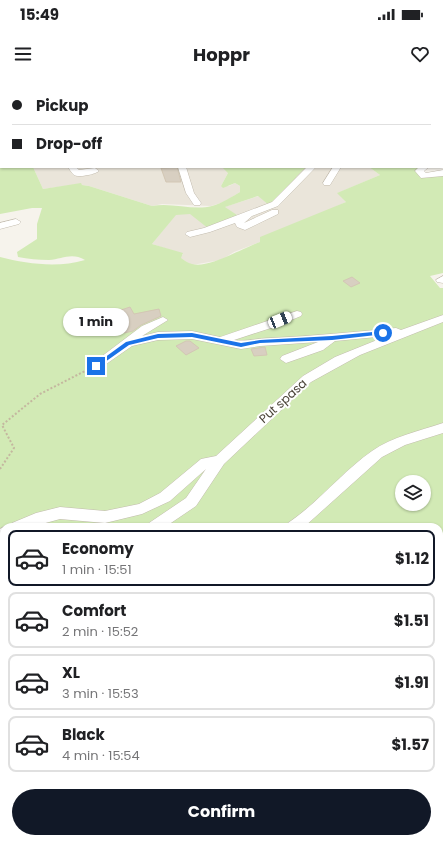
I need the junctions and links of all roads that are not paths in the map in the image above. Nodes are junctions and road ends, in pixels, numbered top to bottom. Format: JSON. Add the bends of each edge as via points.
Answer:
{"nodes":[{"id":1,"x":73,"y":168,"type":"edge"},
{"id":2,"x":182,"y":168,"type":"edge"},
{"id":3,"x":311,"y":168,"type":"edge"},
{"id":4,"x":336,"y":168,"type":"edge"},
{"id":5,"x":424,"y":168,"type":"edge"},
{"id":6,"x":95,"y":170,"type":"dead end"},
{"id":7,"x":443,"y":173,"type":"edge"},
{"id":8,"x":327,"y":184,"type":"dead end"},
{"id":9,"x":290,"y":190,"type":"junction"},
{"id":10,"x":197,"y":203,"type":"dead end"},
{"id":11,"x":258,"y":211,"type":"junction"},
{"id":12,"x":16,"y":222,"type":"dead end"},
{"id":13,"x":0,"y":226,"type":"edge"},
{"id":14,"x":190,"y":234,"type":"dead end"},
{"id":15,"x":297,"y":314,"type":"dead end"},
{"id":16,"x":443,"y":318,"type":"edge"},
{"id":17,"x":163,"y":320,"type":"dead end"},
{"id":18,"x":412,"y":331,"type":"junction"},
{"id":19,"x":332,"y":338,"type":"junction"},
{"id":20,"x":218,"y":340,"type":"junction"},
{"id":21,"x":128,"y":343,"type":"junction"},
{"id":22,"x":286,"y":359,"type":"dead end"},
{"id":23,"x":96,"y":366,"type":"road end"},
{"id":24,"x":443,"y":428,"type":"edge"},
{"id":25,"x":219,"y":461,"type":"junction"},
{"id":26,"x":26,"y":523,"type":"edge"},
{"id":27,"x":160,"y":523,"type":"edge"},
{"id":28,"x":299,"y":523,"type":"edge"}],
"edges":[{"from":1,"to":6,"type":"street","via":[[77,173]]},
{"from":2,"to":10,"type":"street","via":[[190,193]]},
{"from":3,"to":9,"type":"street"},
{"from":4,"to":8,"type":"street"},
{"from":5,"to":7,"type":"street","via":[[419,171],[424,176]]},
{"from":9,"to":11,"type":"street","via":[[275,204]]},
{"from":9,"to":11,"type":"street","via":[[292,199],[288,205],[245,227],[238,223]]},
{"from":11,"to":14,"type":"street"},
{"from":12,"to":13,"type":"street"},
{"from":15,"to":20,"type":"street","via":[[270,325]]},
{"from":16,"to":18,"type":"street","name":"Put spasa"},
{"from":17,"to":21,"type":"street","via":[[142,331]]},
{"from":18,"to":19,"type":"street"},
{"from":18,"to":25,"type":"street","name":"Put spasa","via":[[323,368],[280,403]]},
{"from":19,"to":20,"type":"street","via":[[241,345]]},
{"from":19,"to":22,"type":"street"},
{"from":20,"to":21,"type":"street","via":[[181,334]]},
{"from":21,"to":23,"type":"street"},
{"from":24,"to":28,"type":"street","via":[[395,445],[378,454],[317,510]]},
{"from":25,"to":26,"type":"street","via":[[206,462],[166,497],[142,509],[105,517],[60,513]]},
{"from":25,"to":27,"type":"street","name":"Put spasa","via":[[191,502]]}]}
